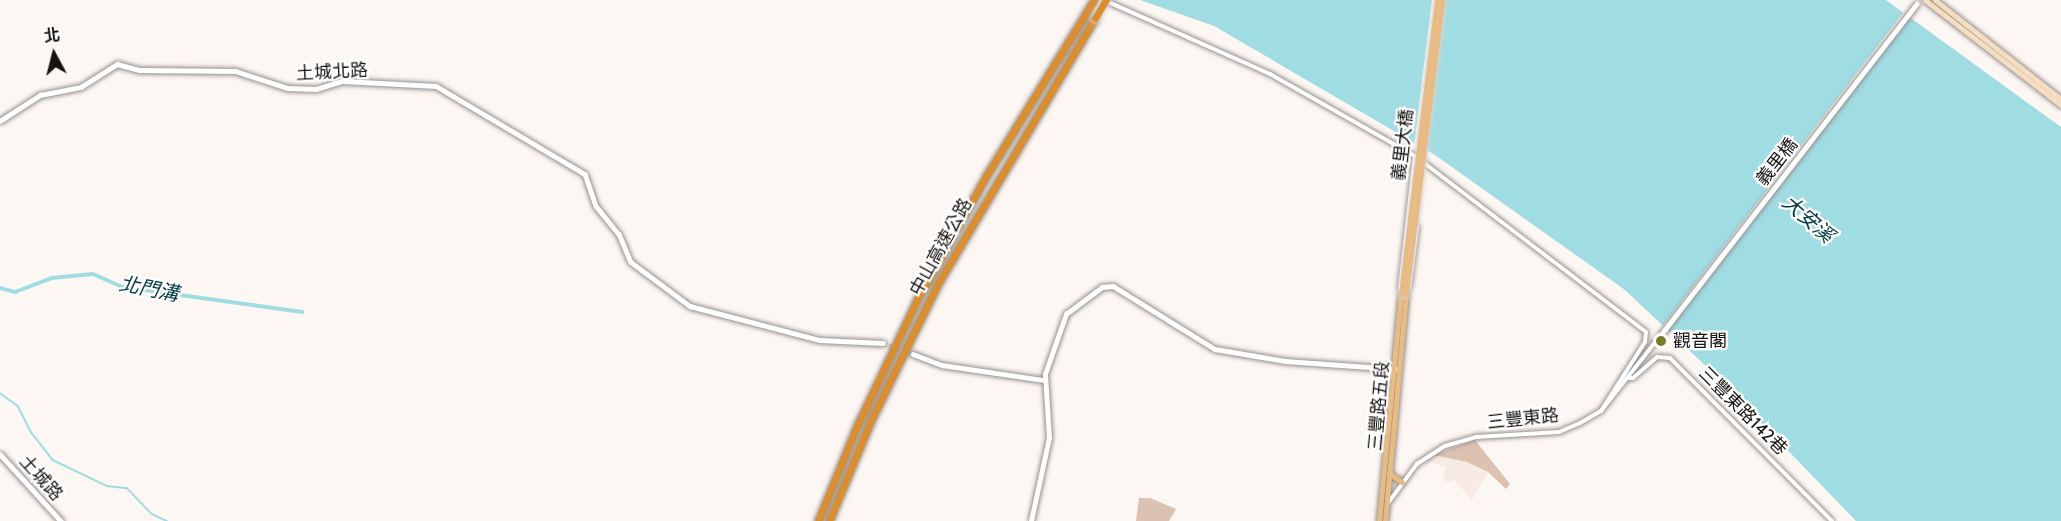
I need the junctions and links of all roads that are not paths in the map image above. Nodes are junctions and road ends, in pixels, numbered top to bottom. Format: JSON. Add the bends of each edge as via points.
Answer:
{"nodes":[{"id":1,"x":1094,"y":0,"type":"edge"},
{"id":2,"x":1104,"y":0,"type":"edge"},
{"id":3,"x":1437,"y":0,"type":"edge"},
{"id":4,"x":1442,"y":0,"type":"edge"},
{"id":5,"x":1925,"y":0,"type":"edge"},
{"id":6,"x":1935,"y":0,"type":"edge"},
{"id":7,"x":1918,"y":1,"type":"edge"},
{"id":8,"x":2061,"y":99,"type":"edge"},
{"id":9,"x":2061,"y":105,"type":"edge"},
{"id":10,"x":0,"y":121,"type":"edge"},
{"id":11,"x":1415,"y":156,"type":"junction"},
{"id":12,"x":1424,"y":162,"type":"junction"},
{"id":13,"x":1403,"y":294,"type":"junction"},
{"id":14,"x":1656,"y":341,"type":"joint"},
{"id":15,"x":883,"y":343,"type":"tunnel mouth"},
{"id":16,"x":913,"y":354,"type":"tunnel mouth"},
{"id":17,"x":1394,"y":369,"type":"junction"},
{"id":18,"x":1627,"y":378,"type":"junction"},
{"id":19,"x":1044,"y":380,"type":"junction"},
{"id":20,"x":1601,"y":411,"type":"junction"},
{"id":21,"x":0,"y":454,"type":"edge"},
{"id":22,"x":1389,"y":473,"type":"junction"},
{"id":23,"x":1402,"y":482,"type":"junction"},
{"id":24,"x":1384,"y":505,"type":"junction"},
{"id":25,"x":62,"y":521,"type":"edge"},
{"id":26,"x":818,"y":521,"type":"edge"},
{"id":27,"x":829,"y":521,"type":"edge"},
{"id":28,"x":1031,"y":521,"type":"edge"},
{"id":29,"x":1379,"y":521,"type":"edge"},
{"id":30,"x":1384,"y":521,"type":"edge"},
{"id":31,"x":1832,"y":521,"type":"edge"}],
"edges":[{"from":1,"to":26,"type":"highway","name":"中山高速公路","via":[[988,173],[918,298],[857,426]]},
{"from":2,"to":11,"type":"street","via":[[1270,74]]},
{"from":2,"to":27,"type":"highway","name":"中山高速公路","bridge":true,"via":[[937,285],[876,410]]},
{"from":3,"to":13,"type":"main road","name":"義里大橋","bridge":true},
{"from":4,"to":13,"type":"main road","name":"義里大橋","bridge":true},
{"from":5,"to":9,"type":"main road"},
{"from":6,"to":8,"type":"main road"},
{"from":7,"to":14,"type":"street","name":"義里橋"},
{"from":10,"to":15,"type":"street","name":"土城北路","via":[[40,95],[81,87],[117,64],[140,70],[235,71],[298,89],[343,81],[436,87],[588,178],[596,206],[619,234],[631,262],[690,306],[820,340]]},
{"from":11,"to":12,"type":"street"},
{"from":11,"to":13,"type":"street","via":[[1400,276]]},
{"from":12,"to":13,"type":"street","via":[[1411,277]]},
{"from":12,"to":20,"type":"street","via":[[1646,332],[1645,342]]},
{"from":13,"to":17,"type":"main road","name":"三豐路五段"},
{"from":14,"to":18,"type":"street","name":"三豐東路"},
{"from":16,"to":19,"type":"street","via":[[942,365]]},
{"from":17,"to":19,"type":"street","via":[[1285,361],[1215,349],[1109,285],[1066,314]]},
{"from":17,"to":22,"type":"main road","name":"三豐路五段"},
{"from":17,"to":24,"type":"main road","name":"三豐路五段"},
{"from":18,"to":20,"type":"street","name":"三豐東路"},
{"from":18,"to":31,"type":"street","name":"三豐東路142巷","via":[[1634,378],[1657,357],[1670,358]]},
{"from":19,"to":28,"type":"street","via":[[1049,438]]},
{"from":20,"to":23,"type":"street","name":"三豐東路","via":[[1559,432],[1457,442],[1432,453]]},
{"from":21,"to":25,"type":"street","name":"土城路"},
{"from":22,"to":23,"type":"main road"},
{"from":22,"to":24,"type":"main road","name":"三豐路五段"},
{"from":23,"to":24,"type":"street","name":"三豐東路"},
{"from":24,"to":29,"type":"main road","name":"三豐路五段"},
{"from":24,"to":30,"type":"main road","name":"三豐路五段"}]}
